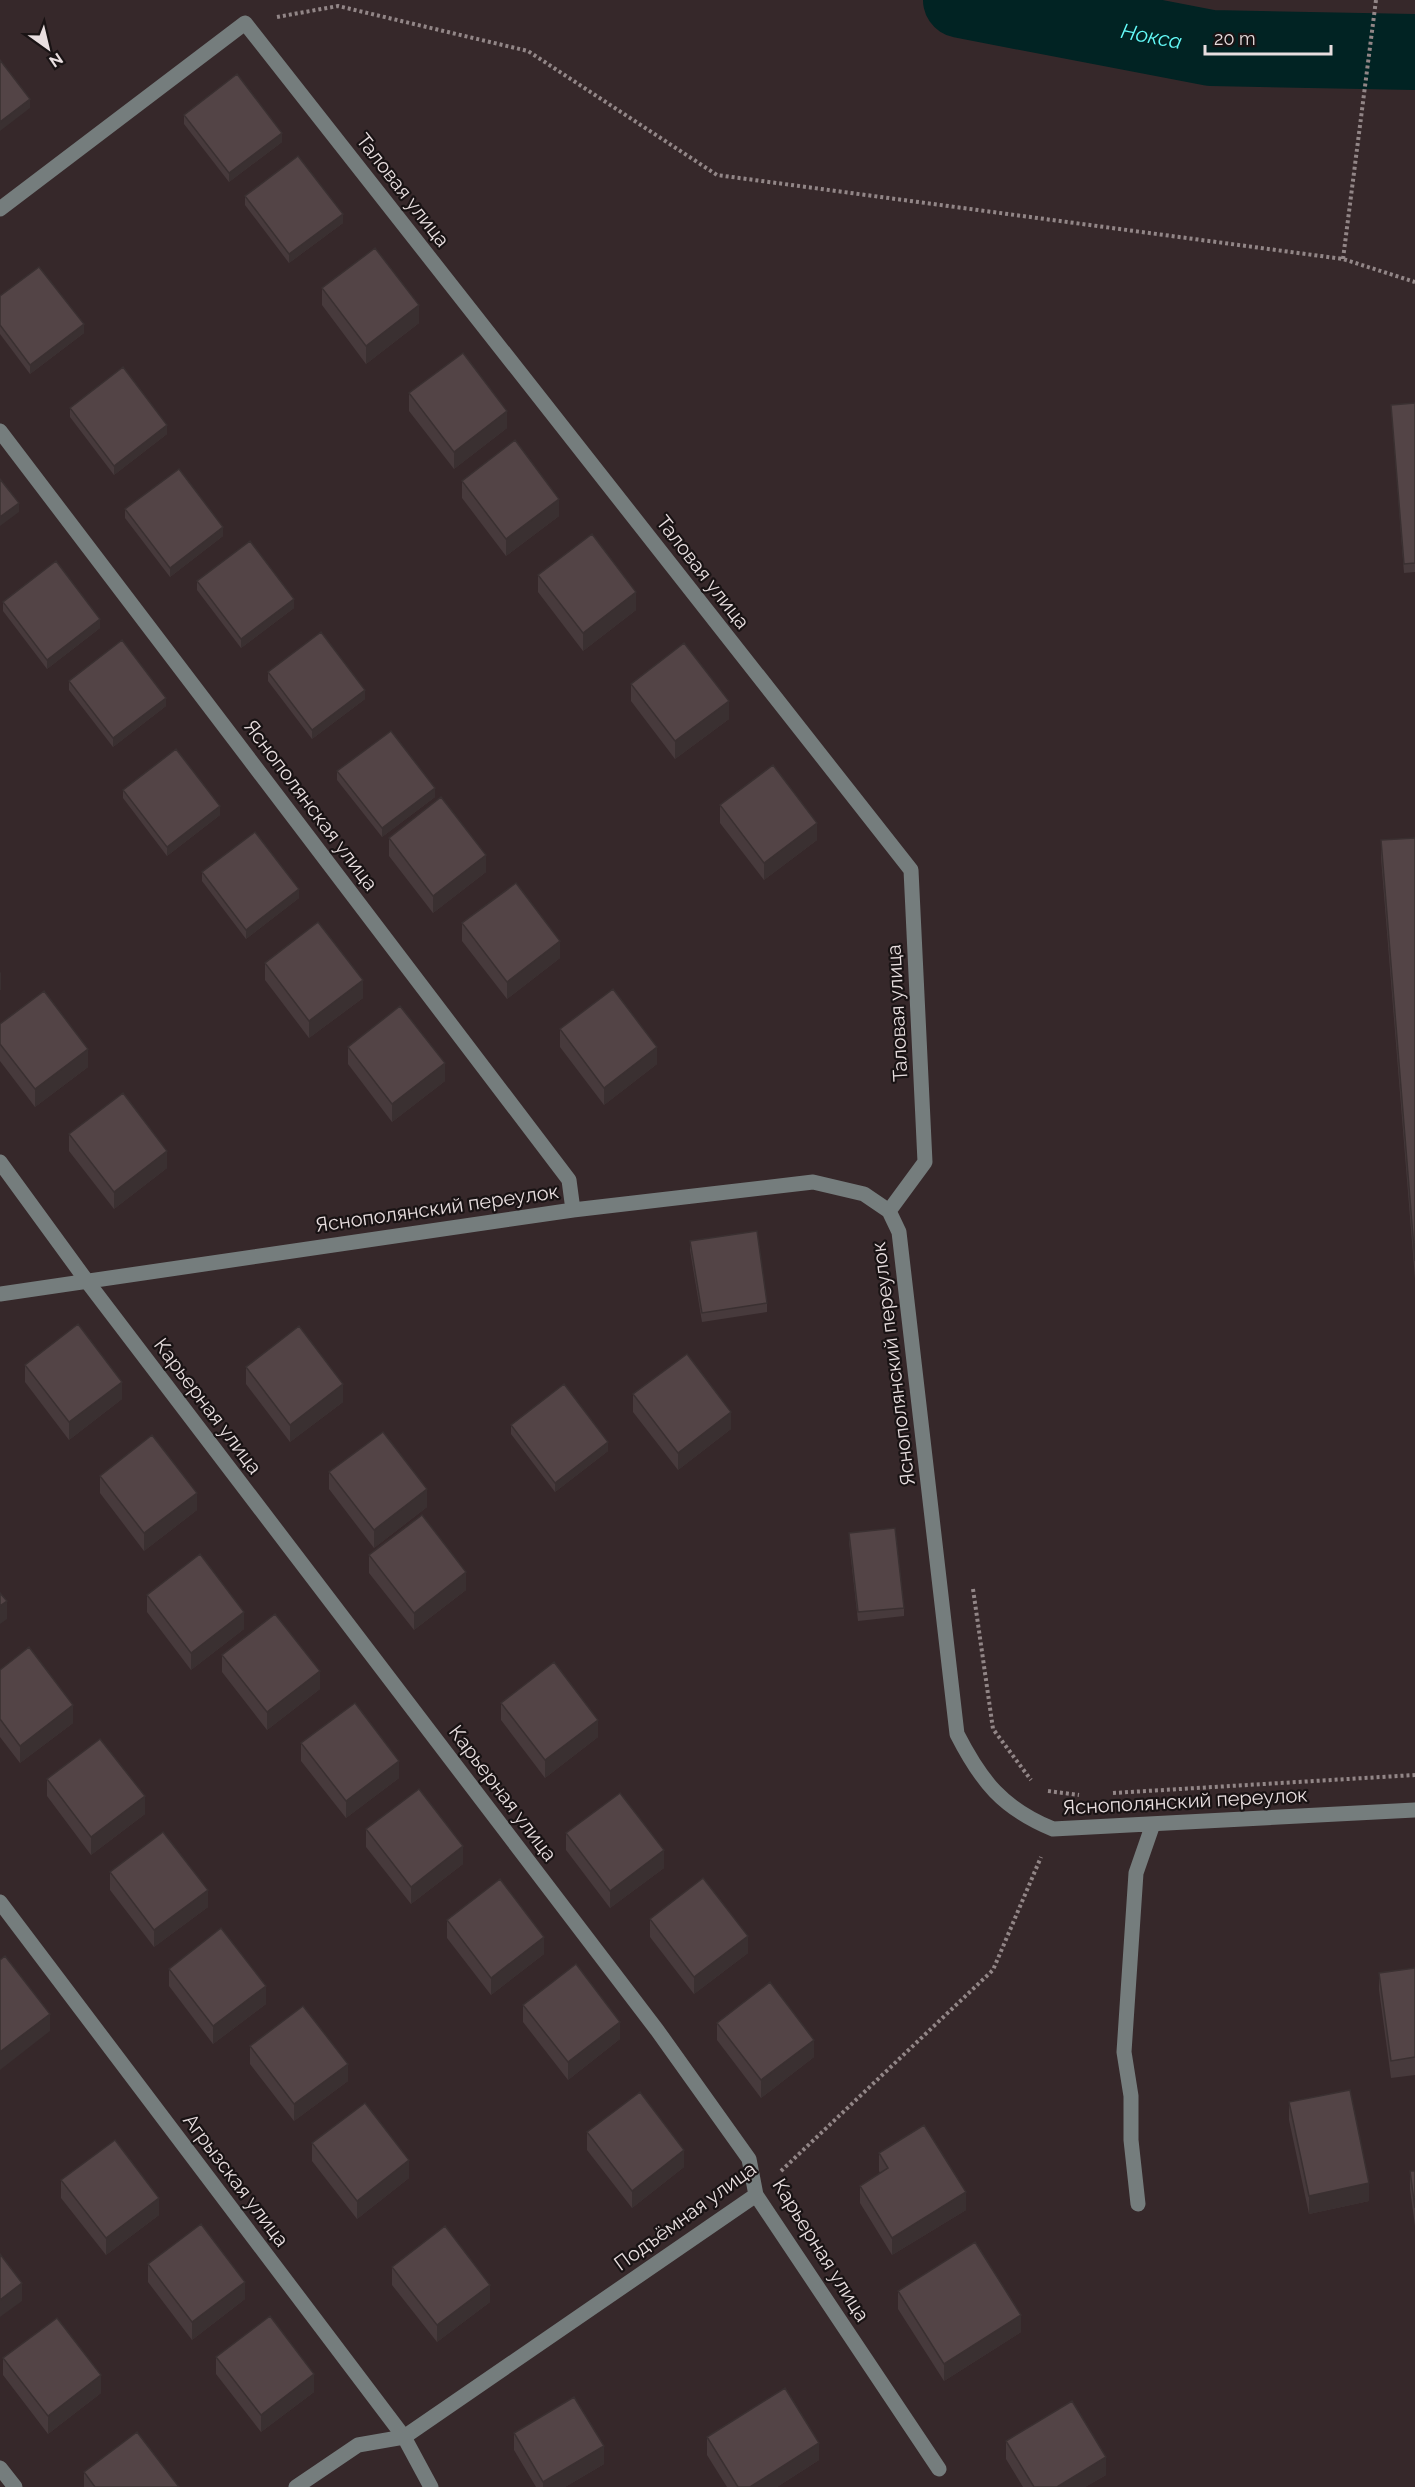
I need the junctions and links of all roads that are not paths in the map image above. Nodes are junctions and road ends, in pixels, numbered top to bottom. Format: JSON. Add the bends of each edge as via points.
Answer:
{"nodes":[{"id":1,"x":0,"y":209,"type":"edge"},
{"id":2,"x":0,"y":431,"type":"edge"},
{"id":3,"x":0,"y":1162,"type":"edge"},
{"id":4,"x":573,"y":1210,"type":"junction"},
{"id":5,"x":890,"y":1211,"type":"junction"},
{"id":6,"x":86,"y":1280,"type":"junction"},
{"id":7,"x":0,"y":1294,"type":"edge"},
{"id":8,"x":1415,"y":1810,"type":"edge"},
{"id":9,"x":1153,"y":1824,"type":"junction"},
{"id":10,"x":0,"y":1902,"type":"edge"},
{"id":11,"x":756,"y":2195,"type":"junction"},
{"id":12,"x":1138,"y":2204,"type":"dead end"},
{"id":13,"x":404,"y":2438,"type":"junction"},
{"id":14,"x":0,"y":2468,"type":"edge"},
{"id":15,"x":939,"y":2469,"type":"dead end"},
{"id":16,"x":15,"y":2487,"type":"edge"},
{"id":17,"x":296,"y":2487,"type":"edge"},
{"id":18,"x":431,"y":2487,"type":"edge"}],
"edges":[{"from":1,"to":5,"type":"street","name":"Таловая улица","via":[[245,23],[911,870],[925,1162]]},
{"from":2,"to":4,"type":"street","name":"Яснополянская улица","via":[[569,1180]]},
{"from":3,"to":6,"type":"street","name":"Карьерная улица"},
{"from":4,"to":5,"type":"street","name":"Яснополянский переулок","via":[[813,1182],[864,1194]]},
{"from":4,"to":6,"type":"street","name":"Яснополянский переулок"},
{"from":5,"to":9,"type":"street","name":"Яснополянский переулок","via":[[899,1233],[957,1734],[976,1770],[1002,1799],[1029,1819],[1053,1829]]},
{"from":6,"to":7,"type":"street","name":"Яснополянский переулок"},
{"from":6,"to":11,"type":"street","name":"Карьерная улица","via":[[657,2030],[749,2159]]},
{"from":8,"to":9,"type":"street","name":"Яснополянский переулок"},
{"from":9,"to":12,"type":"street","via":[[1136,1873],[1124,2052]]},
{"from":10,"to":13,"type":"street","name":"Агрызская улица"},
{"from":11,"to":13,"type":"street","name":"Подъёмная улица"},
{"from":11,"to":15,"type":"street","name":"Карьерная улица"},
{"from":13,"to":17,"type":"street","name":"Подъёмная улица","via":[[358,2445]]},
{"from":13,"to":18,"type":"street","name":"Агрызская улица"},
{"from":14,"to":16,"type":"street"}]}
